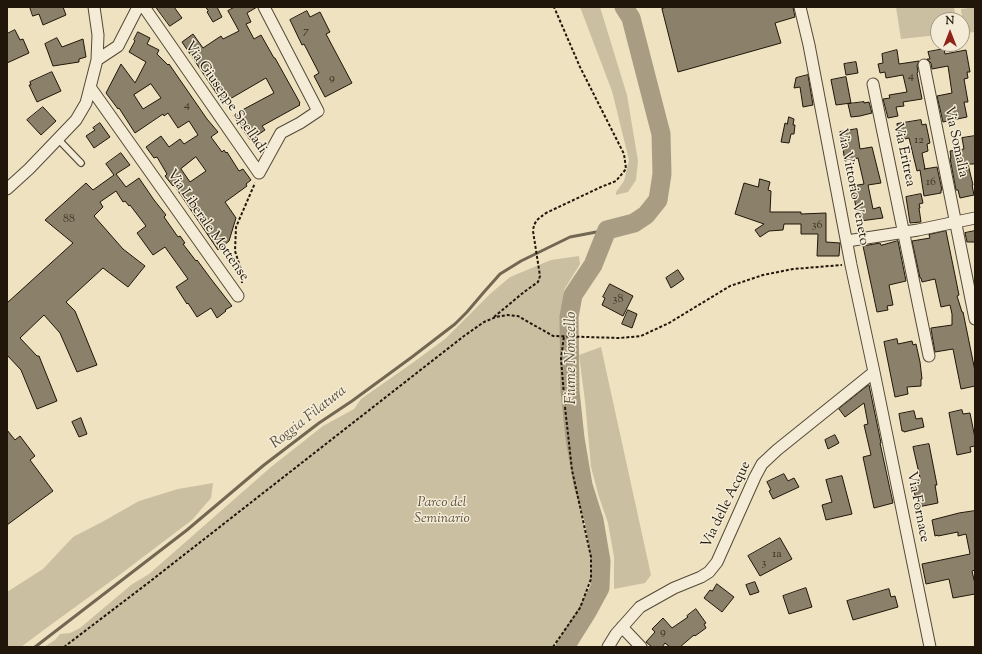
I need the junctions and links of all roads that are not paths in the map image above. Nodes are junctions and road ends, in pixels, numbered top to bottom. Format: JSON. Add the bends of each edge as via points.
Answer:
{"nodes":[{"id":1,"x":94,"y":7,"type":"edge"},
{"id":2,"x":138,"y":7,"type":"edge"},
{"id":3,"x":144,"y":7,"type":"edge"},
{"id":4,"x":264,"y":7,"type":"edge"},
{"id":5,"x":800,"y":7,"type":"edge"},
{"id":6,"x":97,"y":60,"type":"junction"},
{"id":7,"x":924,"y":65,"type":"dead end"},
{"id":8,"x":873,"y":84,"type":"dead end"},
{"id":9,"x":90,"y":87,"type":"junction"},
{"id":10,"x":58,"y":139,"type":"junction"},
{"id":11,"x":81,"y":163,"type":"dead end"},
{"id":12,"x":7,"y":189,"type":"edge"},
{"id":13,"x":975,"y":218,"type":"edge"},
{"id":14,"x":956,"y":222,"type":"junction"},
{"id":15,"x":903,"y":232,"type":"junction"},
{"id":16,"x":847,"y":241,"type":"junction"},
{"id":17,"x":238,"y":296,"type":"road end"},
{"id":18,"x":975,"y":319,"type":"edge"},
{"id":19,"x":929,"y":356,"type":"dead end"},
{"id":20,"x":874,"y":372,"type":"junction"},
{"id":21,"x":622,"y":627,"type":"junction"},
{"id":22,"x":608,"y":647,"type":"edge"},
{"id":23,"x":641,"y":647,"type":"edge"},
{"id":24,"x":930,"y":647,"type":"edge"}],
"edges":[{"from":1,"to":6,"type":"street","via":[[98,35]]},
{"from":2,"to":6,"type":"street","via":[[118,46]]},
{"from":3,"to":4,"type":"street","name":"Via Giuseppe Spelladi","via":[[259,173],[281,133],[318,111]]},
{"from":5,"to":16,"type":"street","name":"Via Vittorio Veneto","via":[[810,45]]},
{"from":6,"to":9,"type":"street"},
{"from":7,"to":14,"type":"street","name":"Via Somalia"},
{"from":8,"to":15,"type":"street","name":"Via Eritrea"},
{"from":9,"to":10,"type":"street","via":[[86,103],[76,120]]},
{"from":9,"to":17,"type":"street","name":"Via Liberale Mottense"},
{"from":10,"to":11,"type":"lane"},
{"from":10,"to":12,"type":"street"},
{"from":13,"to":14,"type":"street"},
{"from":14,"to":15,"type":"street"},
{"from":14,"to":18,"type":"street","name":"Via Somalia"},
{"from":15,"to":16,"type":"street"},
{"from":15,"to":19,"type":"street","name":"Via Eritrea"},
{"from":16,"to":20,"type":"street","name":"Via Vittorio Veneto"},
{"from":20,"to":21,"type":"street","name":"Via delle Acque","via":[[762,464],[717,562],[709,572],[640,606]]},
{"from":20,"to":24,"type":"street","name":"Via Fornace"},
{"from":21,"to":22,"type":"street","name":"Via delle Acque"},
{"from":21,"to":23,"type":"street"}]}
